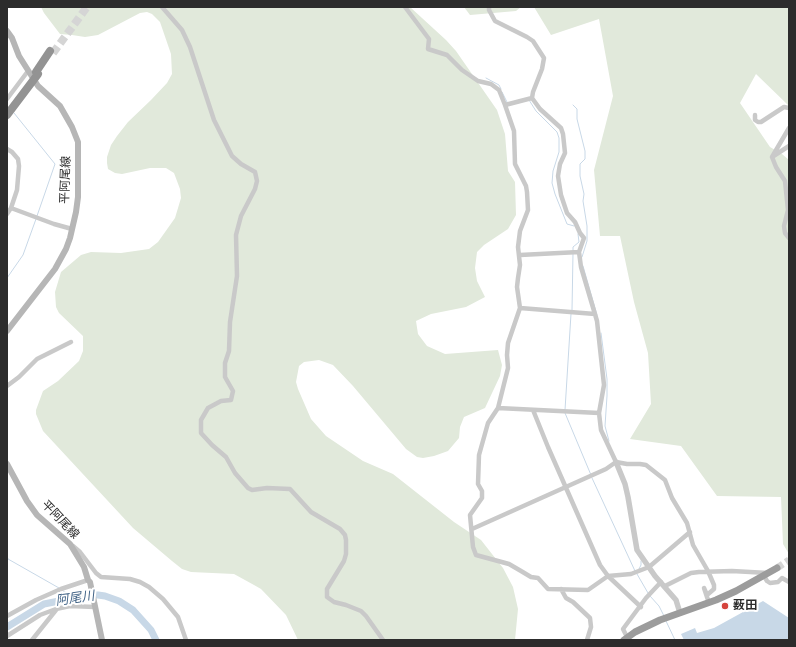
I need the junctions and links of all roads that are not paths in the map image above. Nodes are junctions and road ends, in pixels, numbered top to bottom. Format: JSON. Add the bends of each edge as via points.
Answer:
{"nodes":[{"id":1,"x":162,"y":7,"type":"edge"},
{"id":2,"x":405,"y":7,"type":"edge"},
{"id":3,"x":489,"y":7,"type":"edge"},
{"id":4,"x":7,"y":31,"type":"edge"},
{"id":5,"x":52,"y":52,"type":"tunnel mouth"},
{"id":6,"x":34,"y":72,"type":"junction"},
{"id":7,"x":532,"y":98,"type":"junction"},
{"id":8,"x":7,"y":99,"type":"edge"},
{"id":9,"x":506,"y":105,"type":"junction"},
{"id":10,"x":789,"y":108,"type":"edge"},
{"id":11,"x":7,"y":110,"type":"edge"},
{"id":12,"x":7,"y":115,"type":"edge"},
{"id":13,"x":755,"y":115,"type":"dead end"},
{"id":14,"x":789,"y":128,"type":"edge"},
{"id":15,"x":789,"y":146,"type":"edge"},
{"id":16,"x":7,"y":149,"type":"edge"},
{"id":17,"x":772,"y":157,"type":"junction"},
{"id":18,"x":11,"y":208,"type":"junction"},
{"id":19,"x":7,"y":214,"type":"edge"},
{"id":20,"x":72,"y":229,"type":"junction"},
{"id":21,"x":789,"y":238,"type":"edge"},
{"id":22,"x":579,"y":252,"type":"junction"},
{"id":23,"x":520,"y":255,"type":"junction"},
{"id":24,"x":520,"y":308,"type":"junction"},
{"id":25,"x":595,"y":314,"type":"junction"},
{"id":26,"x":7,"y":331,"type":"edge"},
{"id":27,"x":71,"y":342,"type":"dead end"},
{"id":28,"x":7,"y":386,"type":"edge"},
{"id":29,"x":498,"y":408,"type":"junction"},
{"id":30,"x":533,"y":410,"type":"junction"},
{"id":31,"x":599,"y":413,"type":"junction"},
{"id":32,"x":616,"y":462,"type":"junction"},
{"id":33,"x":7,"y":464,"type":"edge"},
{"id":34,"x":566,"y":486,"type":"junction"},
{"id":35,"x":472,"y":529,"type":"junction"},
{"id":36,"x":690,"y":532,"type":"junction"},
{"id":37,"x":70,"y":544,"type":"junction"},
{"id":38,"x":649,"y":567,"type":"junction"},
{"id":39,"x":776,"y":568,"type":"tunnel mouth"},
{"id":40,"x":708,"y":571,"type":"junction"},
{"id":41,"x":767,"y":575,"type":"junction"},
{"id":42,"x":608,"y":576,"type":"junction"},
{"id":43,"x":89,"y":581,"type":"junction"},
{"id":44,"x":789,"y":582,"type":"edge"},
{"id":45,"x":663,"y":584,"type":"junction"},
{"id":46,"x":561,"y":589,"type":"junction"},
{"id":47,"x":709,"y":603,"type":"junction"},
{"id":48,"x":95,"y":606,"type":"junction"},
{"id":49,"x":641,"y":607,"type":"junction"},
{"id":50,"x":56,"y":609,"type":"junction"},
{"id":51,"x":680,"y":613,"type":"junction"},
{"id":52,"x":7,"y":616,"type":"edge"},
{"id":53,"x":7,"y":636,"type":"edge"},
{"id":54,"x":626,"y":638,"type":"edge"},
{"id":55,"x":32,"y":640,"type":"edge"},
{"id":56,"x":102,"y":640,"type":"edge"},
{"id":57,"x":186,"y":640,"type":"edge"},
{"id":58,"x":383,"y":640,"type":"edge"},
{"id":59,"x":587,"y":640,"type":"edge"}],
"edges":[{"from":1,"to":58,"type":"street","via":[[182,30],[190,47],[214,120],[232,156],[254,172],[257,181],[240,216],[236,234],[237,276],[230,322],[229,351],[225,363],[225,377],[233,391],[231,400],[221,401],[208,408],[201,420],[201,433],[226,457],[248,488],[290,489],[311,512],[340,529],[345,535],[346,554],[327,589],[327,597],[361,611]]},
{"from":2,"to":9,"type":"street","via":[[429,39],[428,48],[447,55],[478,81],[499,90]]},
{"from":3,"to":7,"type":"street","via":[[495,21],[528,37],[544,58]]},
{"from":4,"to":6,"type":"main road","name":"平阿尾線"},
{"from":5,"to":6,"type":"highway"},
{"from":6,"to":8,"type":"street"},
{"from":6,"to":11,"type":"highway","bridge":true},
{"from":6,"to":12,"type":"highway","bridge":true},
{"from":6,"to":20,"type":"main road","name":"平阿尾線","via":[[38,86],[60,106],[78,142],[78,197]]},
{"from":7,"to":9,"type":"street"},
{"from":7,"to":22,"type":"street","via":[[561,128],[563,134],[565,153],[558,176],[567,213],[584,238]]},
{"from":9,"to":23,"type":"street","via":[[514,131],[515,164],[527,192],[528,210],[520,231]]},
{"from":10,"to":13,"type":"street","via":[[784,107],[761,122],[755,120]]},
{"from":14,"to":17,"type":"street"},
{"from":15,"to":17,"type":"street"},
{"from":16,"to":18,"type":"street","via":[[18,159],[19,166],[17,190]]},
{"from":17,"to":21,"type":"street","via":[[785,181],[788,210],[784,226]]},
{"from":18,"to":19,"type":"street"},
{"from":18,"to":20,"type":"street"},
{"from":20,"to":26,"type":"main road","name":"平阿尾線","via":[[66,249],[56,268]]},
{"from":22,"to":23,"type":"street"},
{"from":22,"to":25,"type":"street"},
{"from":23,"to":24,"type":"street","via":[[517,287]]},
{"from":24,"to":25,"type":"street"},
{"from":24,"to":29,"type":"street","via":[[508,343],[508,368]]},
{"from":25,"to":31,"type":"street","via":[[604,386]]},
{"from":27,"to":28,"type":"street","via":[[37,359]]},
{"from":29,"to":30,"type":"street"},
{"from":29,"to":35,"type":"street","via":[[488,423],[479,454],[478,484],[482,498],[470,515]]},
{"from":30,"to":31,"type":"street"},
{"from":30,"to":34,"type":"street"},
{"from":31,"to":32,"type":"street","via":[[601,430]]},
{"from":32,"to":34,"type":"street"},
{"from":32,"to":36,"type":"street","via":[[646,465],[665,480]]},
{"from":32,"to":38,"type":"street","via":[[625,484],[637,550]]},
{"from":33,"to":37,"type":"main road","name":"平阿尾線","via":[[37,515]]},
{"from":34,"to":35,"type":"street"},
{"from":34,"to":42,"type":"street","via":[[600,565]]},
{"from":35,"to":46,"type":"street","via":[[476,555],[509,564],[538,578],[548,589]]},
{"from":36,"to":38,"type":"street"},
{"from":36,"to":40,"type":"street","via":[[693,545]]},
{"from":37,"to":43,"type":"main road","name":"平阿尾線"},
{"from":37,"to":57,"type":"street","via":[[101,577],[130,579],[149,587],[178,617]]},
{"from":38,"to":42,"type":"street","via":[[631,574]]},
{"from":38,"to":45,"type":"street"},
{"from":39,"to":41,"type":"highway"},
{"from":40,"to":41,"type":"street","via":[[748,571]]},
{"from":40,"to":45,"type":"street"},
{"from":40,"to":47,"type":"street","via":[[714,586],[707,595],[704,588]]},
{"from":41,"to":44,"type":"street","via":[[767,581],[770,583],[778,582],[782,578]]},
{"from":41,"to":47,"type":"highway"},
{"from":42,"to":46,"type":"street","via":[[588,590]]},
{"from":42,"to":49,"type":"street"},
{"from":43,"to":48,"type":"main road","name":"平阿尾線"},
{"from":43,"to":52,"type":"street","via":[[36,600]]},
{"from":45,"to":49,"type":"street","via":[[654,589]]},
{"from":45,"to":51,"type":"street","via":[[676,600]]},
{"from":46,"to":59,"type":"street","via":[[566,598],[590,618],[592,627]]},
{"from":47,"to":51,"type":"highway"},
{"from":48,"to":50,"type":"street"},
{"from":48,"to":56,"type":"main road","name":"平阿尾線"},
{"from":49,"to":54,"type":"street","via":[[623,629]]},
{"from":50,"to":53,"type":"street","via":[[40,615]]},
{"from":50,"to":55,"type":"street"},
{"from":51,"to":54,"type":"highway","via":[[660,620]]}]}
